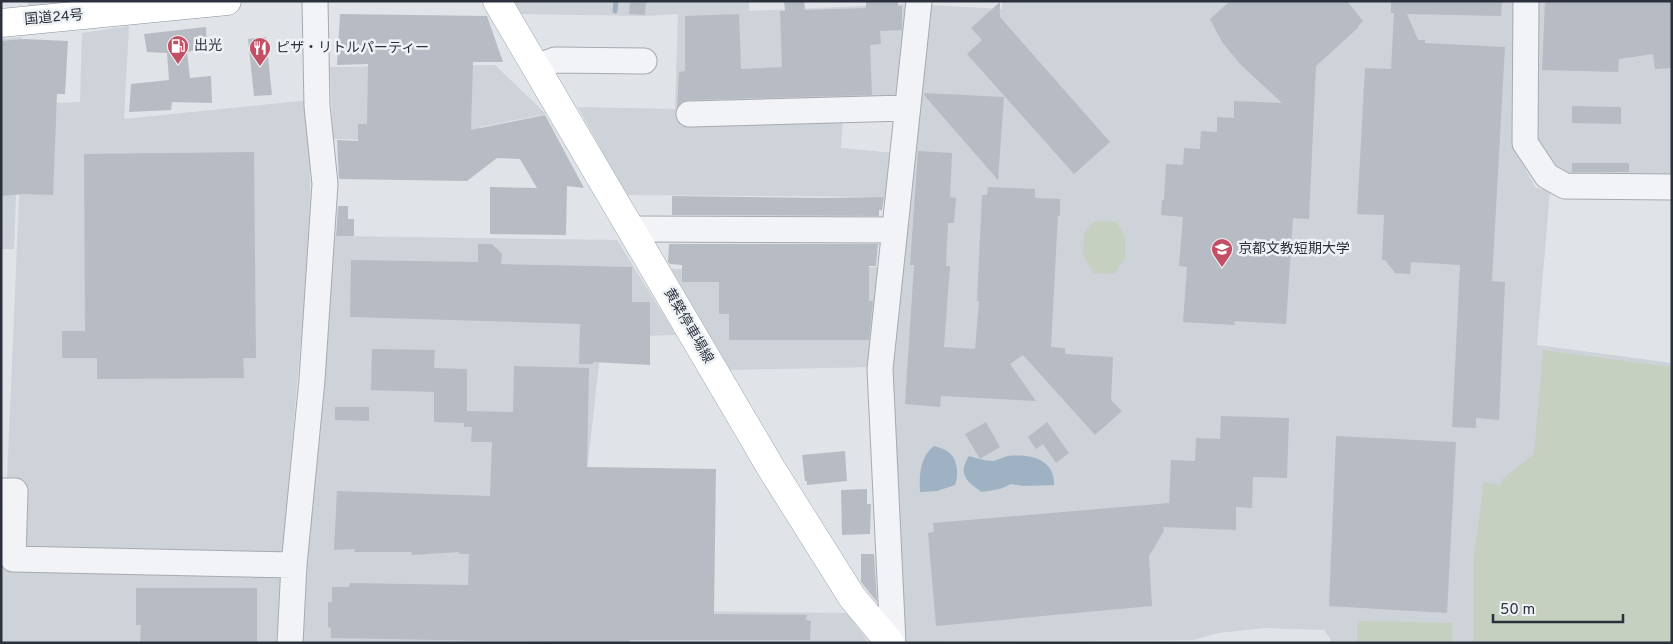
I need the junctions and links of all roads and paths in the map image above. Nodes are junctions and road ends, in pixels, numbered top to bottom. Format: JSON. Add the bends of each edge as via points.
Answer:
{"nodes":[{"id":1,"x":227,"y":1,"type":"edge"},
{"id":2,"x":315,"y":1,"type":"edge"},
{"id":3,"x":497,"y":1,"type":"edge"},
{"id":4,"x":919,"y":1,"type":"edge"},
{"id":5,"x":1526,"y":1,"type":"edge"},
{"id":6,"x":1,"y":23,"type":"edge"},
{"id":7,"x":644,"y":62,"type":"dead end"},
{"id":8,"x":536,"y":67,"type":"junction"},
{"id":9,"x":906,"y":108,"type":"junction"},
{"id":10,"x":689,"y":114,"type":"dead end"},
{"id":11,"x":1672,"y":187,"type":"edge"},
{"id":12,"x":631,"y":229,"type":"junction"},
{"id":13,"x":894,"y":230,"type":"junction"},
{"id":14,"x":1,"y":491,"type":"edge"},
{"id":15,"x":294,"y":565,"type":"junction"},
{"id":16,"x":290,"y":643,"type":"edge"},
{"id":17,"x":891,"y":643,"type":"edge"}],
"edges":[{"from":1,"to":6,"type":"main road","name":"国道24号"},
{"from":2,"to":15,"type":"street","via":[[317,106],[325,184],[312,380]]},
{"from":3,"to":8,"type":"main road","name":"黄檗停車場線"},
{"from":4,"to":9,"type":"street"},
{"from":5,"to":11,"type":"street","via":[[1525,143],[1547,176],[1564,186]]},
{"from":7,"to":8,"type":"street","via":[[555,60]]},
{"from":8,"to":12,"type":"main road","name":"黄檗停車場線"},
{"from":9,"to":10,"type":"street"},
{"from":9,"to":13,"type":"street"},
{"from":12,"to":13,"type":"street"},
{"from":12,"to":17,"type":"main road","name":"黄檗停車場線","via":[[816,540],[852,597]]},
{"from":13,"to":17,"type":"street","via":[[880,369]]},
{"from":14,"to":15,"type":"street","via":[[15,491],[13,559]]},
{"from":15,"to":16,"type":"street"}]}
